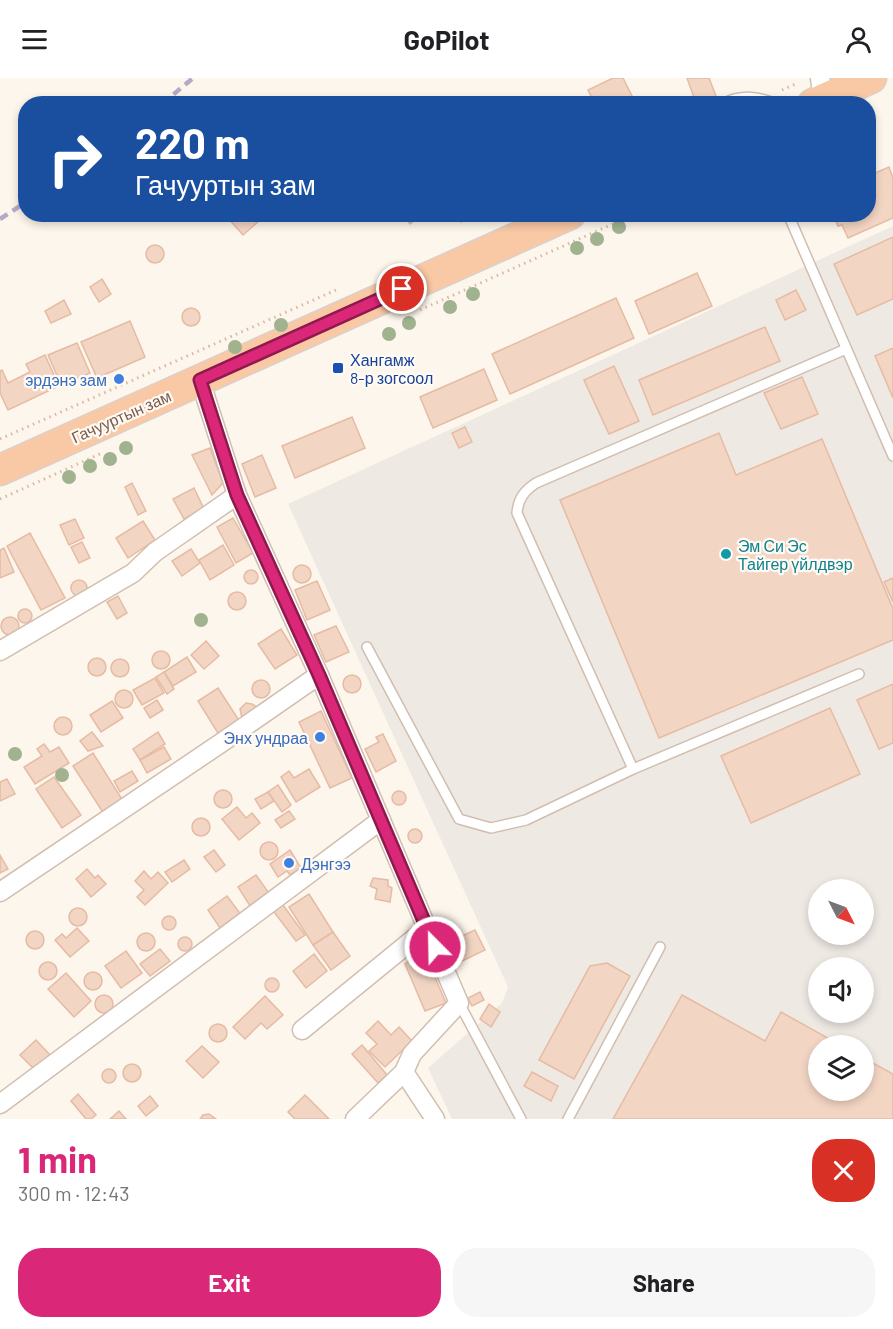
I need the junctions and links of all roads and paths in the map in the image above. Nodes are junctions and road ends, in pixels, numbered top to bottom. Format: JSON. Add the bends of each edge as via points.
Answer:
{"nodes":[{"id":1,"x":871,"y":78,"type":"edge"},
{"id":2,"x":819,"y":93,"type":"edge"},
{"id":3,"x":552,"y":222,"type":"edge"},
{"id":4,"x":617,"y":222,"type":"edge"},
{"id":5,"x":791,"y":222,"type":"edge"},
{"id":6,"x":336,"y":290,"type":"dead end"},
{"id":7,"x":416,"y":312,"type":"dead end"},
{"id":8,"x":846,"y":349,"type":"junction"},
{"id":9,"x":200,"y":380,"type":"junction"},
{"id":10,"x":0,"y":439,"type":"edge"},
{"id":11,"x":105,"y":452,"type":"dead end"},
{"id":12,"x":893,"y":456,"type":"edge"},
{"id":13,"x":0,"y":470,"type":"edge"},
{"id":14,"x":237,"y":495,"type":"junction"},
{"id":15,"x":0,"y":499,"type":"edge"},
{"id":16,"x":367,"y":647,"type":"dead end"},
{"id":17,"x":0,"y":651,"type":"edge"},
{"id":18,"x":859,"y":674,"type":"dead end"},
{"id":19,"x":319,"y":675,"type":"junction"},
{"id":20,"x":633,"y":769,"type":"junction"},
{"id":21,"x":381,"y":820,"type":"junction"},
{"id":22,"x":0,"y":892,"type":"edge"},
{"id":23,"x":427,"y":928,"type":"junction"},
{"id":24,"x":660,"y":946,"type":"dead end"},
{"id":25,"x":459,"y":1003,"type":"junction"},
{"id":26,"x":302,"y":1030,"type":"dead end"},
{"id":27,"x":404,"y":1072,"type":"junction"},
{"id":28,"x":0,"y":1104,"type":"edge"},
{"id":29,"x":355,"y":1119,"type":"edge"},
{"id":30,"x":435,"y":1119,"type":"edge"},
{"id":31,"x":521,"y":1119,"type":"edge"},
{"id":32,"x":568,"y":1119,"type":"edge"}],
"edges":[{"from":1,"to":2,"type":"highway"},
{"from":3,"to":9,"type":"highway","name":"Гачууртын зам"},
{"from":4,"to":7,"type":"path"},
{"from":5,"to":8,"type":"lane"},
{"from":6,"to":10,"type":"path"},
{"from":8,"to":12,"type":"lane"},
{"from":8,"to":20,"type":"lane","via":[[536,483],[517,502],[516,513]]},
{"from":9,"to":13,"type":"highway","name":"Гачууртын зам"},
{"from":9,"to":14,"type":"street"},
{"from":11,"to":15,"type":"path"},
{"from":14,"to":17,"type":"street","via":[[155,552],[133,573]]},
{"from":14,"to":19,"type":"street"},
{"from":16,"to":20,"type":"lane","via":[[459,819],[491,828],[526,820]]},
{"from":18,"to":20,"type":"lane"},
{"from":19,"to":21,"type":"street"},
{"from":19,"to":22,"type":"street"},
{"from":21,"to":23,"type":"street"},
{"from":21,"to":28,"type":"street"},
{"from":23,"to":25,"type":"street"},
{"from":23,"to":26,"type":"street"},
{"from":24,"to":32,"type":"lane"},
{"from":25,"to":27,"type":"street","via":[[412,1054]]},
{"from":25,"to":31,"type":"lane"},
{"from":27,"to":29,"type":"street"},
{"from":27,"to":30,"type":"street"}]}
